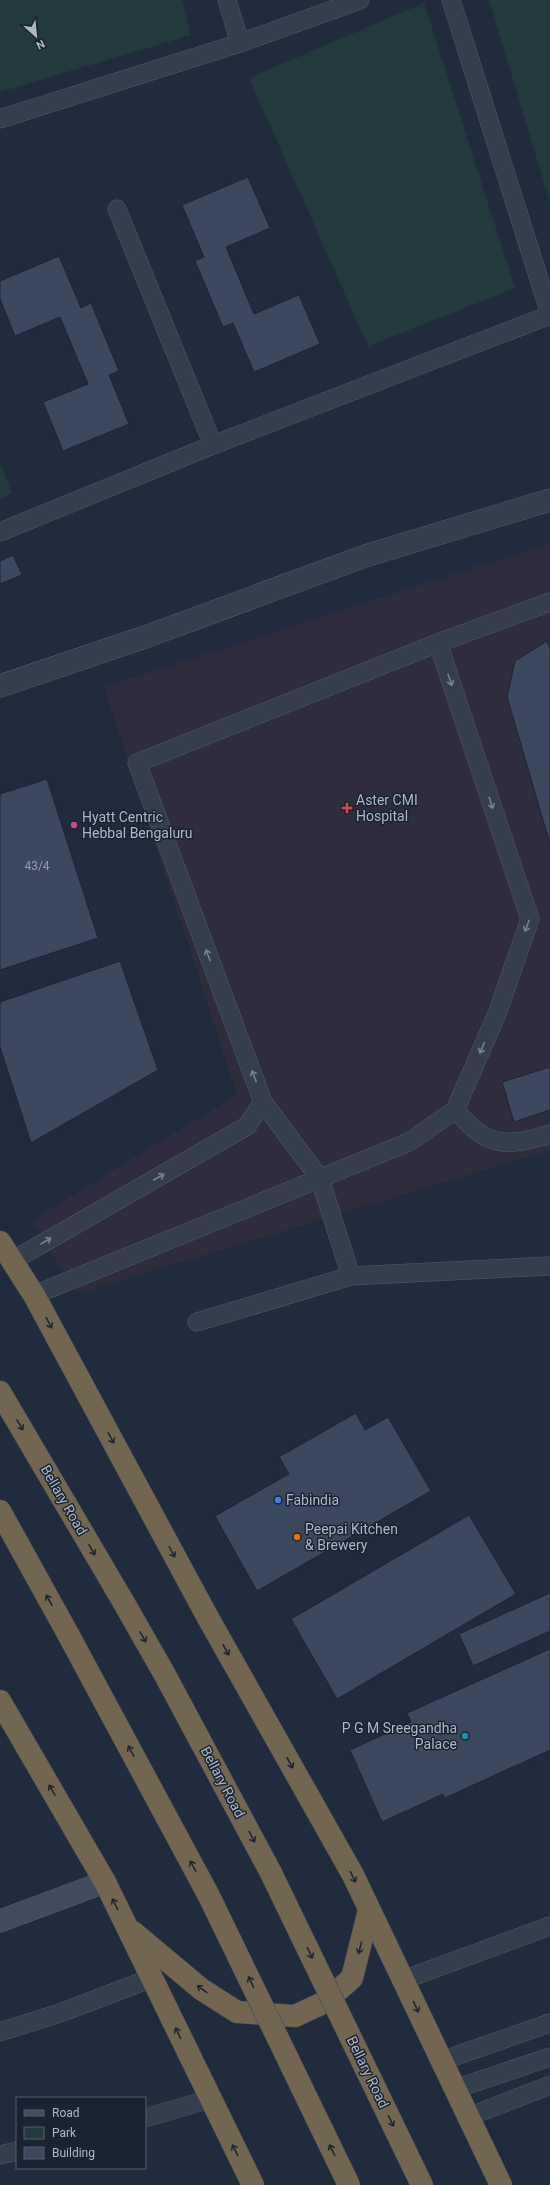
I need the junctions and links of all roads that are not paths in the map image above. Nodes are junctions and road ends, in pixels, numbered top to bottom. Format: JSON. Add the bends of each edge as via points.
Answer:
{"nodes":[{"id":1,"x":227,"y":0,"type":"edge"},
{"id":2,"x":360,"y":0,"type":"edge"},
{"id":3,"x":451,"y":0,"type":"edge"},
{"id":4,"x":240,"y":43,"type":"junction"},
{"id":5,"x":0,"y":119,"type":"edge"},
{"id":6,"x":118,"y":209,"type":"dead end"},
{"id":7,"x":550,"y":315,"type":"edge"},
{"id":8,"x":212,"y":445,"type":"junction"},
{"id":9,"x":550,"y":500,"type":"edge"},
{"id":10,"x":0,"y":532,"type":"edge"},
{"id":11,"x":550,"y":602,"type":"edge"},
{"id":12,"x":438,"y":643,"type":"junction"},
{"id":13,"x":0,"y":686,"type":"edge"},
{"id":14,"x":263,"y":1102,"type":"junction"},
{"id":15,"x":455,"y":1110,"type":"junction"},
{"id":16,"x":550,"y":1134,"type":"edge"},
{"id":17,"x":320,"y":1178,"type":"junction"},
{"id":18,"x":0,"y":1242,"type":"edge"},
{"id":19,"x":12,"y":1260,"type":"junction"},
{"id":20,"x":550,"y":1266,"type":"edge"},
{"id":21,"x":351,"y":1276,"type":"junction"},
{"id":22,"x":34,"y":1294,"type":"junction"},
{"id":23,"x":197,"y":1322,"type":"dead end"},
{"id":24,"x":0,"y":1392,"type":"edge"},
{"id":25,"x":0,"y":1511,"type":"edge"},
{"id":26,"x":0,"y":1701,"type":"edge"},
{"id":27,"x":105,"y":1882,"type":"junction"},
{"id":28,"x":369,"y":1910,"type":"junction"},
{"id":29,"x":0,"y":1921,"type":"edge"},
{"id":30,"x":126,"y":1926,"type":"junction"},
{"id":31,"x":550,"y":1926,"type":"edge"},
{"id":32,"x":152,"y":1978,"type":"junction"},
{"id":33,"x":403,"y":1980,"type":"junction"},
{"id":34,"x":550,"y":2022,"type":"edge"},
{"id":35,"x":0,"y":2032,"type":"edge"},
{"id":36,"x":550,"y":2057,"type":"edge"},
{"id":37,"x":441,"y":2061,"type":"junction"},
{"id":38,"x":550,"y":2085,"type":"edge"},
{"id":39,"x":455,"y":2089,"type":"junction"},
{"id":40,"x":210,"y":2099,"type":"junction"},
{"id":41,"x":468,"y":2117,"type":"junction"},
{"id":42,"x":146,"y":2118,"type":"edge"},
{"id":43,"x":16,"y":2151,"type":"edge"},
{"id":44,"x":0,"y":2155,"type":"edge"},
{"id":45,"x":253,"y":2185,"type":"edge"},
{"id":46,"x":348,"y":2185,"type":"edge"},
{"id":47,"x":422,"y":2185,"type":"edge"},
{"id":48,"x":501,"y":2185,"type":"edge"}],
"edges":[{"from":1,"to":4,"type":"lane"},
{"from":2,"to":4,"type":"lane"},
{"from":3,"to":7,"type":"lane"},
{"from":4,"to":5,"type":"lane"},
{"from":6,"to":8,"type":"lane"},
{"from":7,"to":8,"type":"lane"},
{"from":8,"to":10,"type":"lane"},
{"from":9,"to":13,"type":"street","via":[[365,556],[145,637]]},
{"from":11,"to":12,"type":"lane"},
{"from":14,"to":12,"type":"lane","one_way":true,"via":[[137,763]]},
{"from":12,"to":15,"type":"lane","one_way":true,"via":[[530,919],[496,1014]]},
{"from":14,"to":17,"type":"lane"},
{"from":19,"to":14,"type":"lane","one_way":true,"via":[[247,1126]]},
{"from":15,"to":16,"type":"lane","via":[[472,1129],[492,1141],[521,1142]]},
{"from":15,"to":17,"type":"lane","via":[[409,1142]]},
{"from":17,"to":21,"type":"lane"},
{"from":17,"to":22,"type":"lane"},
{"from":18,"to":19,"type":"highway"},
{"from":19,"to":22,"type":"highway"},
{"from":20,"to":21,"type":"lane"},
{"from":21,"to":23,"type":"lane"},
{"from":22,"to":28,"type":"highway","one_way":true,"via":[[207,1616],[353,1875]]},
{"from":24,"to":47,"type":"highway","name":"Bellary Road","one_way":true,"bridge":true,"via":[[165,1675],[272,1873]]},
{"from":46,"to":25,"type":"highway","one_way":true,"bridge":true,"via":[[209,1896]]},
{"from":27,"to":26,"type":"highway","one_way":true},
{"from":27,"to":29,"type":"street"},
{"from":30,"to":27,"type":"highway","one_way":true},
{"from":28,"to":30,"type":"highway","one_way":true,"via":[[352,1978],[324,2002],[295,2016],[237,2012],[201,1989]]},
{"from":28,"to":33,"type":"highway"},
{"from":30,"to":32,"type":"highway"},
{"from":31,"to":33,"type":"lane"},
{"from":32,"to":35,"type":"lane","via":[[60,2013]]},
{"from":40,"to":32,"type":"highway","one_way":true},
{"from":33,"to":37,"type":"highway","one_way":true},
{"from":34,"to":37,"type":"lane"},
{"from":36,"to":39,"type":"lane"},
{"from":37,"to":39,"type":"highway"},
{"from":38,"to":41,"type":"lane"},
{"from":39,"to":41,"type":"highway"},
{"from":40,"to":42,"type":"lane"},
{"from":45,"to":40,"type":"highway","one_way":true},
{"from":41,"to":48,"type":"highway"},
{"from":43,"to":44,"type":"lane"}]}
